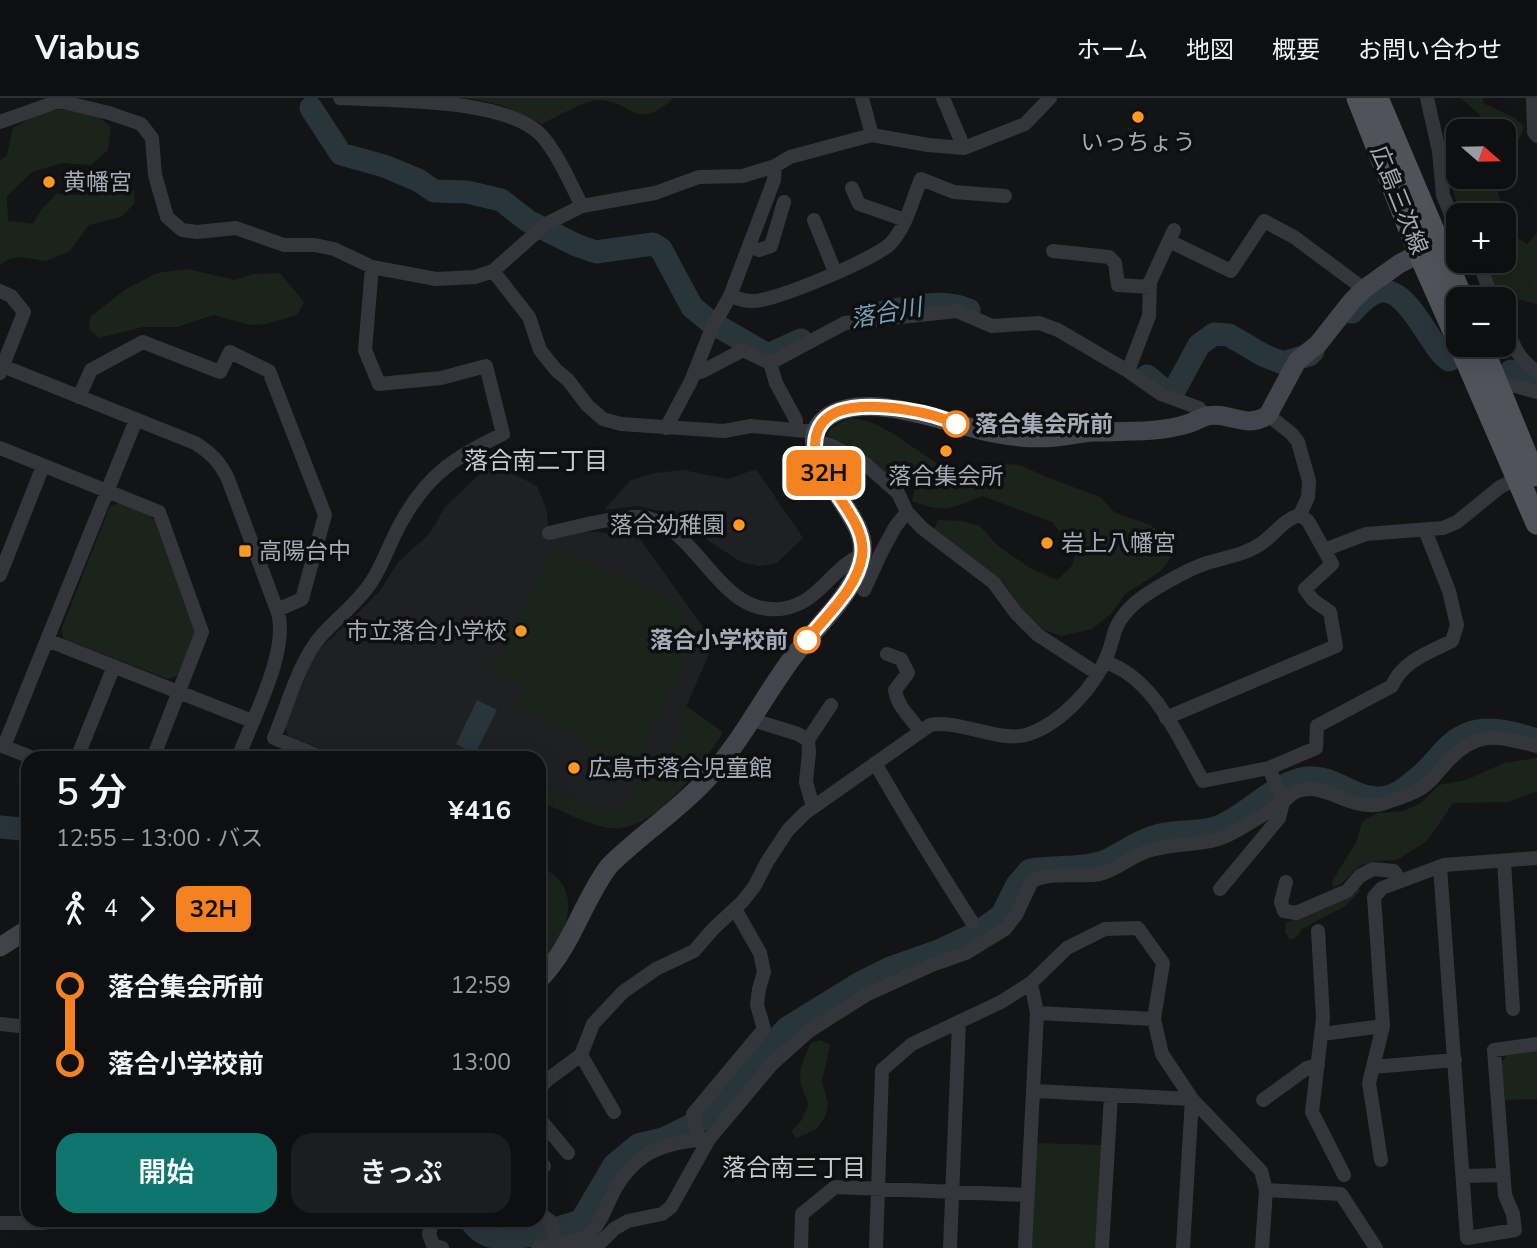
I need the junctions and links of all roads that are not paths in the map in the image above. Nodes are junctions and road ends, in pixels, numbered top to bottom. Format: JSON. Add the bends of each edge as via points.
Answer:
{"nodes":[{"id":1,"x":340,"y":98,"type":"edge"},
{"id":2,"x":862,"y":98,"type":"edge"},
{"id":3,"x":943,"y":98,"type":"edge"},
{"id":4,"x":1358,"y":98,"type":"edge"},
{"id":5,"x":1377,"y":98,"type":"edge"},
{"id":6,"x":1427,"y":98,"type":"edge"},
{"id":7,"x":1532,"y":98,"type":"edge"},
{"id":8,"x":59,"y":99,"type":"edge"},
{"id":9,"x":1047,"y":99,"type":"edge"},
{"id":10,"x":0,"y":122,"type":"edge"},
{"id":11,"x":872,"y":135,"type":"junction"},
{"id":12,"x":1537,"y":136,"type":"edge"},
{"id":13,"x":964,"y":148,"type":"junction"},
{"id":14,"x":775,"y":166,"type":"junction"},
{"id":15,"x":852,"y":188,"type":"dead end"},
{"id":16,"x":1005,"y":196,"type":"dead end"},
{"id":17,"x":784,"y":202,"type":"dead end"},
{"id":18,"x":582,"y":206,"type":"junction"},
{"id":19,"x":814,"y":220,"type":"dead end"},
{"id":20,"x":905,"y":220,"type":"junction"},
{"id":21,"x":1439,"y":243,"type":"edge"},
{"id":22,"x":749,"y":246,"type":"junction"},
{"id":23,"x":1053,"y":251,"type":"dead end"},
{"id":24,"x":372,"y":267,"type":"junction"},
{"id":25,"x":493,"y":271,"type":"junction"},
{"id":26,"x":835,"y":272,"type":"junction"},
{"id":27,"x":1150,"y":287,"type":"junction"},
{"id":28,"x":1448,"y":287,"type":"edge"},
{"id":29,"x":1457,"y":287,"type":"edge"},
{"id":30,"x":1364,"y":289,"type":"junction"},
{"id":31,"x":0,"y":291,"type":"edge"},
{"id":32,"x":730,"y":296,"type":"junction"},
{"id":33,"x":1516,"y":350,"type":"edge"},
{"id":34,"x":1468,"y":357,"type":"edge"},
{"id":35,"x":1484,"y":357,"type":"edge"},
{"id":36,"x":771,"y":363,"type":"junction"},
{"id":37,"x":1,"y":368,"type":"edge"},
{"id":38,"x":1128,"y":370,"type":"junction"},
{"id":39,"x":1537,"y":371,"type":"edge"},
{"id":40,"x":695,"y":372,"type":"junction"},
{"id":41,"x":1537,"y":392,"type":"edge"},
{"id":42,"x":1492,"y":396,"type":"junction"},
{"id":43,"x":79,"y":397,"type":"junction"},
{"id":44,"x":1268,"y":415,"type":"junction"},
{"id":45,"x":1206,"y":416,"type":"junction"},
{"id":46,"x":136,"y":420,"type":"junction"},
{"id":47,"x":666,"y":428,"type":"junction"},
{"id":48,"x":796,"y":430,"type":"junction"},
{"id":49,"x":816,"y":437,"type":"junction"},
{"id":50,"x":0,"y":448,"type":"edge"},
{"id":51,"x":43,"y":466,"type":"junction"},
{"id":52,"x":1528,"y":481,"type":"edge"},
{"id":53,"x":107,"y":491,"type":"junction"},
{"id":54,"x":907,"y":512,"type":"junction"},
{"id":55,"x":1300,"y":514,"type":"junction"},
{"id":56,"x":1537,"y":523,"type":"edge"},
{"id":57,"x":1425,"y":530,"type":"junction"},
{"id":58,"x":549,"y":533,"type":"dead end"},
{"id":59,"x":1324,"y":550,"type":"junction"},
{"id":60,"x":868,"y":552,"type":"junction"},
{"id":61,"x":0,"y":575,"type":"edge"},
{"id":62,"x":864,"y":590,"type":"dead end"},
{"id":63,"x":277,"y":610,"type":"junction"},
{"id":64,"x":47,"y":639,"type":"junction"},
{"id":65,"x":887,"y":654,"type":"dead end"},
{"id":66,"x":114,"y":666,"type":"junction"},
{"id":67,"x":1101,"y":668,"type":"junction"},
{"id":68,"x":179,"y":692,"type":"junction"},
{"id":69,"x":831,"y":705,"type":"dead end"},
{"id":70,"x":1166,"y":718,"type":"junction"},
{"id":71,"x":753,"y":720,"type":"junction"},
{"id":72,"x":252,"y":721,"type":"junction"},
{"id":73,"x":920,"y":731,"type":"junction"},
{"id":74,"x":808,"y":740,"type":"junction"},
{"id":75,"x":2,"y":745,"type":"edge"},
{"id":76,"x":1537,"y":746,"type":"edge"},
{"id":77,"x":80,"y":751,"type":"edge"},
{"id":78,"x":156,"y":751,"type":"edge"},
{"id":79,"x":241,"y":751,"type":"edge"},
{"id":80,"x":306,"y":751,"type":"edge"},
{"id":81,"x":21,"y":753,"type":"edge"},
{"id":82,"x":875,"y":763,"type":"junction"},
{"id":83,"x":1269,"y":768,"type":"junction"},
{"id":84,"x":1280,"y":794,"type":"junction"},
{"id":85,"x":813,"y":807,"type":"junction"},
{"id":86,"x":1537,"y":858,"type":"edge"},
{"id":87,"x":1504,"y":861,"type":"junction"},
{"id":88,"x":1440,"y":867,"type":"junction"},
{"id":89,"x":1400,"y":881,"type":"junction"},
{"id":90,"x":1286,"y":882,"type":"dead end"},
{"id":91,"x":1220,"y":889,"type":"dead end"},
{"id":92,"x":735,"y":909,"type":"junction"},
{"id":93,"x":972,"y":922,"type":"dead end"},
{"id":94,"x":1318,"y":931,"type":"dead end"},
{"id":95,"x":21,"y":934,"type":"edge"},
{"id":96,"x":0,"y":947,"type":"edge"},
{"id":97,"x":546,"y":973,"type":"edge"},
{"id":98,"x":1031,"y":983,"type":"junction"},
{"id":99,"x":1513,"y":1009,"type":"dead end"},
{"id":100,"x":1037,"y":1013,"type":"junction"},
{"id":101,"x":1154,"y":1018,"type":"junction"},
{"id":102,"x":958,"y":1022,"type":"junction"},
{"id":103,"x":0,"y":1024,"type":"edge"},
{"id":104,"x":21,"y":1026,"type":"edge"},
{"id":105,"x":1383,"y":1026,"type":"junction"},
{"id":106,"x":1322,"y":1034,"type":"junction"},
{"id":107,"x":1537,"y":1044,"type":"edge"},
{"id":108,"x":580,"y":1055,"type":"junction"},
{"id":109,"x":1455,"y":1060,"type":"junction"},
{"id":110,"x":1318,"y":1065,"type":"junction"},
{"id":111,"x":1373,"y":1067,"type":"junction"},
{"id":112,"x":546,"y":1081,"type":"edge"},
{"id":113,"x":1034,"y":1091,"type":"junction"},
{"id":114,"x":1111,"y":1095,"type":"junction"},
{"id":115,"x":1192,"y":1099,"type":"junction"},
{"id":116,"x":1263,"y":1100,"type":"dead end"},
{"id":117,"x":614,"y":1112,"type":"dead end"},
{"id":118,"x":546,"y":1126,"type":"edge"},
{"id":119,"x":700,"y":1133,"type":"junction"},
{"id":120,"x":568,"y":1153,"type":"dead end"},
{"id":121,"x":1381,"y":1160,"type":"dead end"},
{"id":122,"x":1344,"y":1175,"type":"dead end"},
{"id":123,"x":1503,"y":1175,"type":"junction"},
{"id":124,"x":1463,"y":1176,"type":"junction"},
{"id":125,"x":878,"y":1188,"type":"junction"},
{"id":126,"x":1266,"y":1190,"type":"junction"},
{"id":127,"x":953,"y":1192,"type":"junction"},
{"id":128,"x":1027,"y":1195,"type":"junction"},
{"id":129,"x":0,"y":1223,"type":"edge"},
{"id":130,"x":21,"y":1223,"type":"edge"},
{"id":131,"x":431,"y":1227,"type":"edge"},
{"id":132,"x":550,"y":1229,"type":"edge"},
{"id":133,"x":442,"y":1248,"type":"edge"},
{"id":134,"x":538,"y":1248,"type":"edge"},
{"id":135,"x":800,"y":1248,"type":"edge"},
{"id":136,"x":876,"y":1248,"type":"edge"},
{"id":137,"x":950,"y":1248,"type":"edge"},
{"id":138,"x":1025,"y":1248,"type":"edge"},
{"id":139,"x":1102,"y":1248,"type":"edge"},
{"id":140,"x":1183,"y":1248,"type":"edge"},
{"id":141,"x":1262,"y":1248,"type":"edge"},
{"id":142,"x":1376,"y":1248,"type":"edge"}],
"edges":[{"from":1,"to":18,"type":"street","via":[[473,103],[527,121],[552,149]]},
{"from":2,"to":11,"type":"street"},
{"from":3,"to":13,"type":"street"},
{"from":4,"to":21,"type":"main road","name":"広島三次線"},
{"from":5,"to":21,"type":"main road","name":"広島三次線"},
{"from":6,"to":21,"type":"street","via":[[1443,195]]},
{"from":7,"to":12,"type":"street"},
{"from":8,"to":10,"type":"street"},
{"from":8,"to":24,"type":"street","via":[[141,124],[152,138],[155,175],[167,217],[182,230],[236,228],[284,245],[334,249]]},
{"from":9,"to":13,"type":"street","via":[[1025,124]]},
{"from":11,"to":13,"type":"street"},
{"from":11,"to":14,"type":"street"},
{"from":14,"to":18,"type":"street","via":[[743,176],[699,177],[655,193]]},
{"from":14,"to":22,"type":"street"},
{"from":15,"to":20,"type":"street","via":[[859,204]]},
{"from":16,"to":20,"type":"street","via":[[954,192],[920,179]]},
{"from":17,"to":22,"type":"street","via":[[771,246],[759,250]]},
{"from":18,"to":25,"type":"street","via":[[542,228]]},
{"from":19,"to":26,"type":"street"},
{"from":20,"to":26,"type":"street","via":[[889,245]]},
{"from":21,"to":28,"type":"main road","name":"広島三次線"},
{"from":21,"to":29,"type":"main road","name":"広島三次線"},
{"from":21,"to":30,"type":"street"},
{"from":22,"to":32,"type":"street"},
{"from":23,"to":27,"type":"street","via":[[1109,257],[1115,263],[1118,285]]},
{"from":24,"to":25,"type":"street","via":[[436,279]]},
{"from":24,"to":80,"type":"street","via":[[365,351],[379,384],[441,378],[486,366],[502,434],[462,453],[423,489],[373,579],[305,660],[274,738]]},
{"from":25,"to":47,"type":"street","via":[[529,317],[540,350],[587,405],[603,419]]},
{"from":26,"to":32,"type":"street","via":[[771,299],[752,302]]},
{"from":27,"to":30,"type":"street","via":[[1172,235],[1230,271],[1264,221],[1294,237]]},
{"from":27,"to":38,"type":"street","via":[[1149,316]]},
{"from":30,"to":44,"type":"street","via":[[1318,344],[1297,361]]},
{"from":31,"to":37,"type":"street","via":[[24,312]]},
{"from":32,"to":40,"type":"street"},
{"from":33,"to":39,"type":"street","via":[[1527,366]]},
{"from":34,"to":42,"type":"main road","name":"広島三次線"},
{"from":35,"to":42,"type":"main road","name":"広島三次線"},
{"from":36,"to":38,"type":"street","via":[[845,323],[957,311],[992,326],[1039,323]]},
{"from":36,"to":40,"type":"street","via":[[743,350]]},
{"from":36,"to":48,"type":"street"},
{"from":37,"to":43,"type":"street"},
{"from":38,"to":45,"type":"street","via":[[1161,394],[1199,408]]},
{"from":40,"to":47,"type":"street"},
{"from":41,"to":42,"type":"street","via":[[1512,385]]},
{"from":42,"to":52,"type":"main road","name":"広島三次線"},
{"from":43,"to":46,"type":"street"},
{"from":43,"to":63,"type":"street","via":[[91,370],[143,342],[220,372],[230,352],[269,371],[325,515],[302,599]]},
{"from":44,"to":45,"type":"street","via":[[1247,422]]},
{"from":44,"to":55,"type":"street","via":[[1298,442],[1310,481]]},
{"from":45,"to":49,"type":"street","via":[[1187,425],[1149,430],[1038,438],[995,434],[912,411],[856,408],[827,418]]},
{"from":46,"to":53,"type":"street"},
{"from":46,"to":63,"type":"street","via":[[195,443],[220,464]]},
{"from":47,"to":48,"type":"street"},
{"from":48,"to":49,"type":"street"},
{"from":49,"to":54,"type":"street","via":[[863,462],[898,493]]},
{"from":49,"to":60,"type":"street","via":[[818,460]]},
{"from":50,"to":51,"type":"street"},
{"from":51,"to":53,"type":"street"},
{"from":51,"to":61,"type":"street"},
{"from":52,"to":56,"type":"main road","name":"広島三次線"},
{"from":52,"to":57,"type":"street","via":[[1500,487],[1457,522]]},
{"from":53,"to":64,"type":"street"},
{"from":53,"to":68,"type":"street","via":[[159,512],[202,632]]},
{"from":54,"to":60,"type":"street"},
{"from":54,"to":67,"type":"street","via":[[994,583],[1038,635]]},
{"from":55,"to":59,"type":"street"},
{"from":55,"to":67,"type":"street","via":[[1262,543],[1180,574],[1132,605],[1114,626]]},
{"from":57,"to":59,"type":"street","via":[[1366,534]]},
{"from":57,"to":83,"type":"street","via":[[1449,591],[1457,625],[1452,641],[1407,664],[1392,686],[1317,726],[1316,748]]},
{"from":58,"to":60,"type":"street","via":[[646,517],[663,523],[744,601],[762,608],[795,606],[813,597],[849,560]]},
{"from":59,"to":70,"type":"street","via":[[1332,564],[1305,589],[1329,612],[1336,646]]},
{"from":60,"to":62,"type":"street"},
{"from":60,"to":71,"type":"street","via":[[847,590],[791,660]]},
{"from":63,"to":72,"type":"street","via":[[280,647]]},
{"from":64,"to":66,"type":"street"},
{"from":64,"to":75,"type":"street"},
{"from":65,"to":73,"type":"street","via":[[901,659],[908,673],[895,690],[898,705]]},
{"from":66,"to":68,"type":"street"},
{"from":66,"to":77,"type":"street"},
{"from":67,"to":70,"type":"street","via":[[1118,666],[1132,676]]},
{"from":67,"to":73,"type":"street","via":[[1073,705],[1043,729],[1026,736],[944,722]]},
{"from":68,"to":72,"type":"street"},
{"from":68,"to":78,"type":"street"},
{"from":69,"to":74,"type":"street"},
{"from":70,"to":83,"type":"street","via":[[1203,781]]},
{"from":71,"to":74,"type":"street"},
{"from":71,"to":97,"type":"street","via":[[705,781],[609,866]]},
{"from":72,"to":79,"type":"street"},
{"from":73,"to":82,"type":"street"},
{"from":74,"to":85,"type":"street","via":[[806,782]]},
{"from":75,"to":81,"type":"street"},
{"from":76,"to":84,"type":"street","via":[[1486,736],[1456,752],[1421,789],[1381,804],[1345,801],[1314,788]]},
{"from":82,"to":85,"type":"street"},
{"from":82,"to":93,"type":"street"},
{"from":83,"to":84,"type":"street"},
{"from":84,"to":91,"type":"street","via":[[1279,818]]},
{"from":84,"to":119,"type":"street","via":[[1227,836],[1146,851],[1104,873],[1041,876],[1032,881],[1005,929],[966,953],[866,995],[809,1031]]},
{"from":85,"to":92,"type":"street","via":[[788,830],[754,887]]},
{"from":86,"to":87,"type":"street"},
{"from":87,"to":88,"type":"street"},
{"from":87,"to":99,"type":"street"},
{"from":88,"to":89,"type":"street"},
{"from":88,"to":109,"type":"street"},
{"from":89,"to":90,"type":"street","via":[[1394,871],[1373,869],[1347,891],[1296,913],[1284,911],[1281,902]]},
{"from":89,"to":105,"type":"street","via":[[1374,897]]},
{"from":92,"to":108,"type":"street","via":[[694,951],[622,992],[593,1024]]},
{"from":92,"to":119,"type":"street","via":[[760,953],[764,972],[757,1005],[764,1030],[693,1114]]},
{"from":94,"to":106,"type":"street"},
{"from":95,"to":96,"type":"street"},
{"from":98,"to":100,"type":"street"},
{"from":98,"to":101,"type":"street","via":[[1067,948],[1105,929],[1138,928],[1163,963]]},
{"from":98,"to":102,"type":"street"},
{"from":100,"to":101,"type":"street"},
{"from":100,"to":113,"type":"street"},
{"from":101,"to":115,"type":"street","via":[[1162,1054]]},
{"from":102,"to":125,"type":"street","via":[[912,1044],[882,1070]]},
{"from":102,"to":127,"type":"street"},
{"from":103,"to":104,"type":"street"},
{"from":105,"to":106,"type":"street"},
{"from":105,"to":111,"type":"street"},
{"from":106,"to":110,"type":"street"},
{"from":107,"to":123,"type":"street","via":[[1494,1050]]},
{"from":108,"to":112,"type":"street"},
{"from":108,"to":117,"type":"street"},
{"from":109,"to":111,"type":"street"},
{"from":109,"to":124,"type":"street"},
{"from":110,"to":116,"type":"street"},
{"from":110,"to":122,"type":"street","via":[[1312,1112]]},
{"from":111,"to":121,"type":"street","via":[[1369,1083]]},
{"from":113,"to":114,"type":"street"},
{"from":113,"to":128,"type":"street"},
{"from":114,"to":115,"type":"street"},
{"from":114,"to":139,"type":"street"},
{"from":115,"to":126,"type":"street","via":[[1261,1171]]},
{"from":115,"to":140,"type":"street"},
{"from":118,"to":120,"type":"street"},
{"from":119,"to":132,"type":"street","via":[[638,1160],[621,1177],[601,1219],[587,1236]]},
{"from":119,"to":132,"type":"street","via":[[671,1207],[662,1214],[628,1221],[586,1248]]},
{"from":123,"to":124,"type":"street"},
{"from":123,"to":124,"type":"street","via":[[1515,1230],[1467,1238]]},
{"from":125,"to":127,"type":"street"},
{"from":125,"to":135,"type":"street","via":[[835,1187],[802,1214]]},
{"from":125,"to":136,"type":"street"},
{"from":126,"to":141,"type":"street"},
{"from":126,"to":142,"type":"street","via":[[1341,1194]]},
{"from":127,"to":128,"type":"street"},
{"from":127,"to":137,"type":"street"},
{"from":128,"to":138,"type":"street"},
{"from":129,"to":130,"type":"street"},
{"from":131,"to":133,"type":"street","via":[[432,1245]]},
{"from":132,"to":134,"type":"street"}]}
